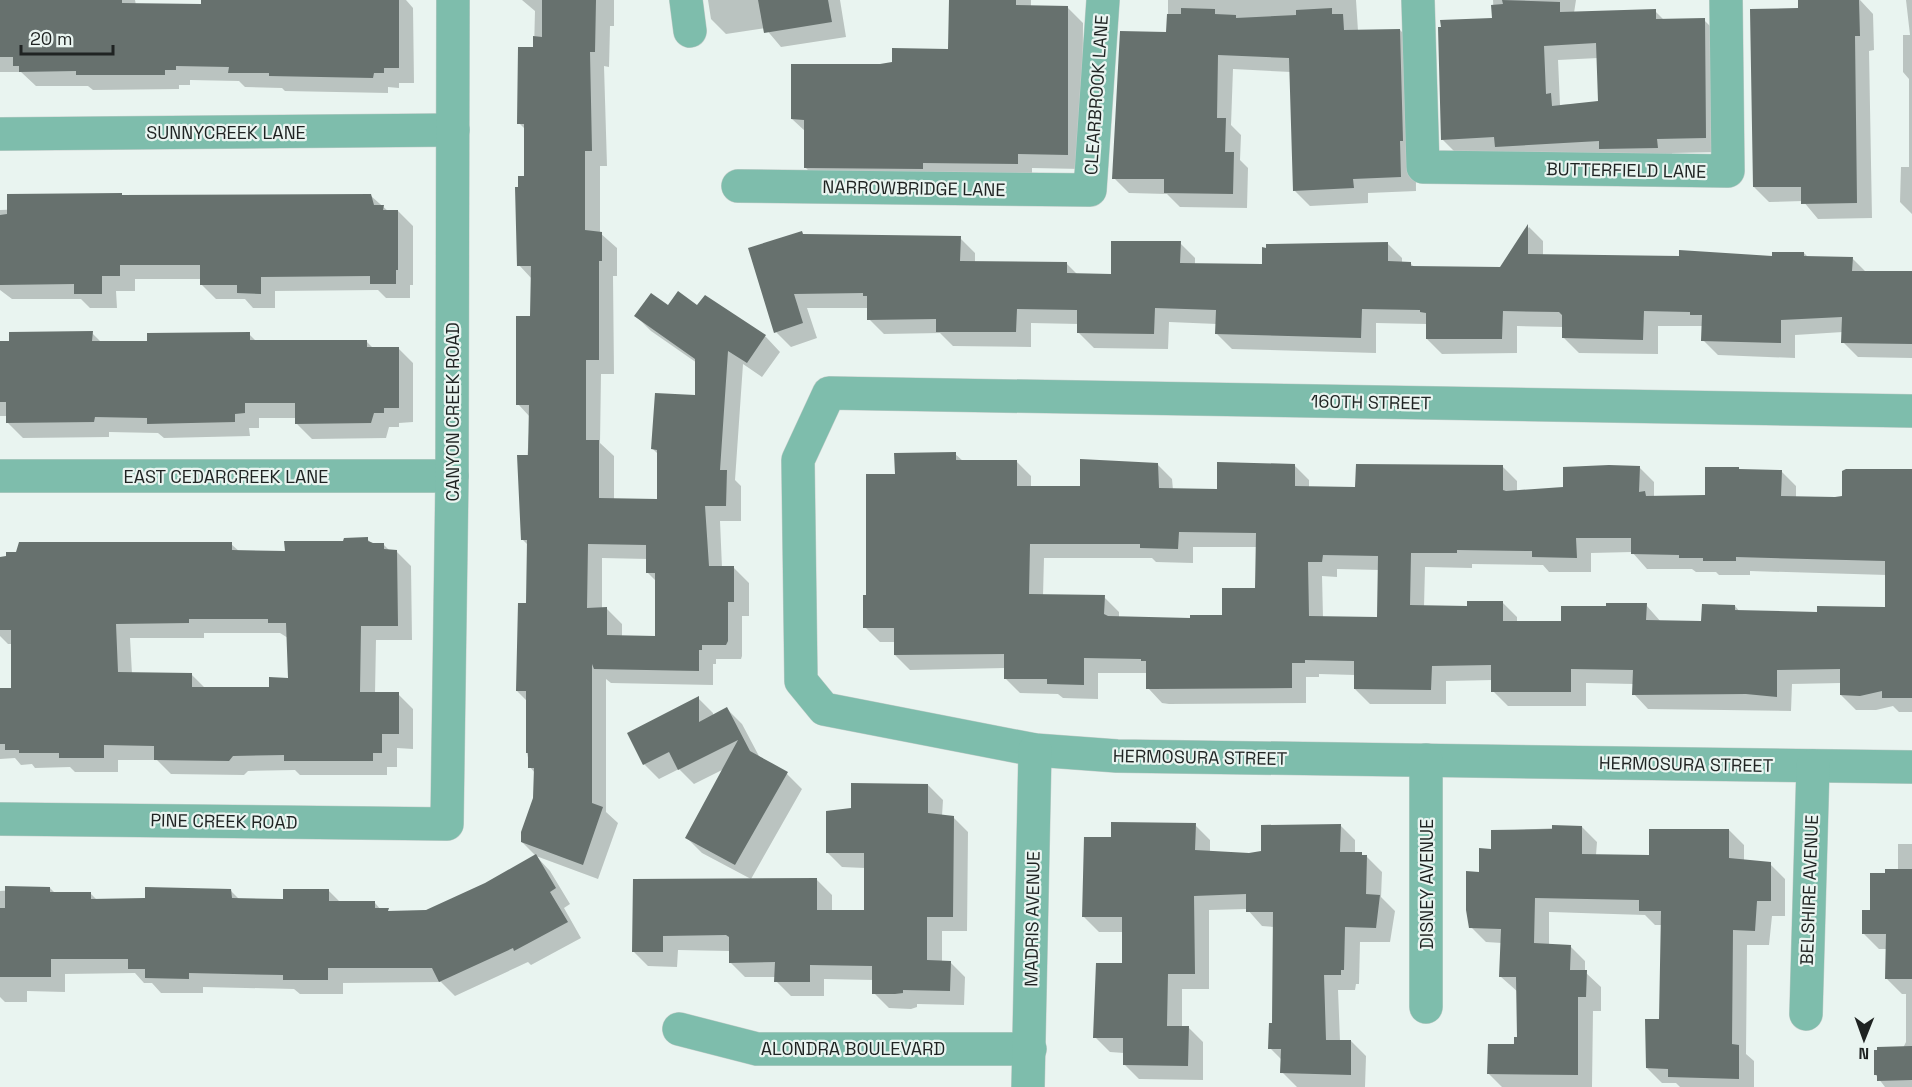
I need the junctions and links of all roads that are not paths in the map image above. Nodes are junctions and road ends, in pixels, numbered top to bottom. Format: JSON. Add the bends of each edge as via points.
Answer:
{"nodes":[{"id":1,"x":453,"y":0,"type":"edge"},
{"id":2,"x":1103,"y":0,"type":"edge"},
{"id":3,"x":1418,"y":0,"type":"edge"},
{"id":4,"x":1726,"y":0,"type":"edge"},
{"id":5,"x":453,"y":130,"type":"junction"},
{"id":6,"x":0,"y":134,"type":"edge"},
{"id":7,"x":738,"y":186,"type":"dead end"},
{"id":8,"x":1090,"y":190,"type":"joint"},
{"id":9,"x":829,"y":393,"type":"joint"},
{"id":10,"x":1912,"y":411,"type":"edge"},
{"id":11,"x":0,"y":476,"type":"edge"},
{"id":12,"x":452,"y":476,"type":"junction"},
{"id":13,"x":1035,"y":750,"type":"junction"},
{"id":14,"x":1426,"y":760,"type":"junction"},
{"id":15,"x":1813,"y":766,"type":"junction"},
{"id":16,"x":1912,"y":767,"type":"edge"},
{"id":17,"x":0,"y":819,"type":"edge"},
{"id":18,"x":447,"y":824,"type":"joint"},
{"id":19,"x":1426,"y":1007,"type":"dead end"},
{"id":20,"x":1806,"y":1014,"type":"dead end"},
{"id":21,"x":679,"y":1029,"type":"dead end"},
{"id":22,"x":1030,"y":1049,"type":"junction"},
{"id":23,"x":1029,"y":1087,"type":"edge"}],
"edges":[{"from":1,"to":5,"type":"street","name":"CANYON CREEK ROAD"},
{"from":2,"to":8,"type":"street","name":"CLEARBROOK LANE"},
{"from":3,"to":4,"type":"street","name":"BUTTERFIELD LANE","via":[[1424,167],[1728,171]]},
{"from":5,"to":6,"type":"street","name":"SUNNYCREEK LANE"},
{"from":5,"to":12,"type":"street","name":"CANYON CREEK ROAD"},
{"from":7,"to":8,"type":"street","name":"NARROWBRIDGE LANE"},
{"from":9,"to":10,"type":"street","name":"160TH STREET"},
{"from":9,"to":13,"type":"street","name":"HERMOSURA STREET","via":[[798,460],[801,681],[824,709]]},
{"from":11,"to":12,"type":"street","name":"EAST CEDARCREEK LANE"},
{"from":12,"to":18,"type":"street","name":"CANYON CREEK ROAD"},
{"from":13,"to":14,"type":"street","name":"HERMOSURA STREET","via":[[1117,756]]},
{"from":13,"to":22,"type":"street","name":"MADRIS AVENUE"},
{"from":14,"to":15,"type":"street","name":"HERMOSURA STREET"},
{"from":14,"to":19,"type":"street","name":"DISNEY AVENUE"},
{"from":15,"to":16,"type":"street","name":"HERMOSURA STREET"},
{"from":15,"to":20,"type":"street","name":"BELSHIRE AVENUE"},
{"from":17,"to":18,"type":"street","name":"PINE CREEK ROAD"},
{"from":21,"to":22,"type":"street","name":"ALONDRA BOULEVARD","via":[[757,1049]]},
{"from":22,"to":23,"type":"street","name":"MADRIS AVENUE"}]}
